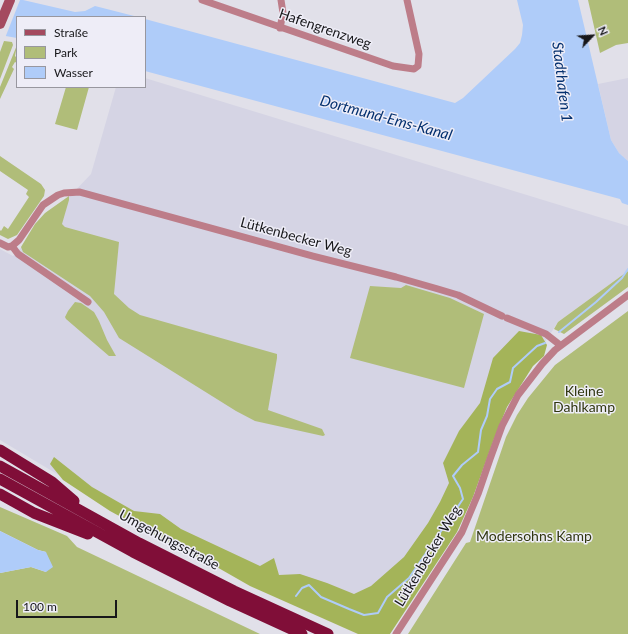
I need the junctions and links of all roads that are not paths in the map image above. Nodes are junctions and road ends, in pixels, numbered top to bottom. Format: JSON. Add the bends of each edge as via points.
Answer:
{"nodes":[{"id":1,"x":10,"y":0,"type":"edge"},
{"id":2,"x":202,"y":0,"type":"edge"},
{"id":3,"x":281,"y":0,"type":"edge"},
{"id":4,"x":407,"y":0,"type":"edge"},
{"id":5,"x":0,"y":24,"type":"edge"},
{"id":6,"x":280,"y":28,"type":"junction"},
{"id":7,"x":0,"y":243,"type":"edge"},
{"id":8,"x":12,"y":246,"type":"junction"},
{"id":9,"x":628,"y":295,"type":"edge"},
{"id":10,"x":88,"y":302,"type":"dead end"},
{"id":11,"x":560,"y":346,"type":"junction"},
{"id":12,"x":0,"y":450,"type":"edge"},
{"id":13,"x":0,"y":466,"type":"edge"},
{"id":14,"x":0,"y":479,"type":"edge"},
{"id":15,"x":0,"y":494,"type":"edge"},
{"id":16,"x":88,"y":514,"type":"junction"},
{"id":17,"x":133,"y":552,"type":"junction"},
{"id":18,"x":302,"y":634,"type":"edge"},
{"id":19,"x":328,"y":634,"type":"edge"},
{"id":20,"x":396,"y":634,"type":"edge"}],
"edges":[{"from":1,"to":5,"type":"main road"},
{"from":2,"to":6,"type":"street","name":"Hafengrenzweg"},
{"from":3,"to":6,"type":"street","via":[[283,13]]},
{"from":4,"to":6,"type":"street","name":"Hafengrenzweg","via":[[419,54],[418,66],[414,69],[393,66]]},
{"from":7,"to":8,"type":"street"},
{"from":8,"to":10,"type":"street","via":[[18,254]]},
{"from":8,"to":11,"type":"street","name":"Lütkenbecker Weg","via":[[43,205],[58,195],[80,192],[458,295],[546,334]]},
{"from":9,"to":11,"type":"street","name":"Lütkenbecker Weg"},
{"from":11,"to":20,"type":"street","name":"Lütkenbecker Weg","via":[[518,395],[502,426],[462,532]]},
{"from":12,"to":16,"type":"highway","via":[[52,482]]},
{"from":13,"to":16,"type":"highway","name":"Umgehungsstraße"},
{"from":14,"to":17,"type":"highway","name":"Umgehungsstraße"},
{"from":15,"to":17,"type":"highway","via":[[34,513]]},
{"from":16,"to":19,"type":"highway","name":"Umgehungsstraße","via":[[234,591]]},
{"from":17,"to":18,"type":"highway","name":"Umgehungsstraße"}]}
